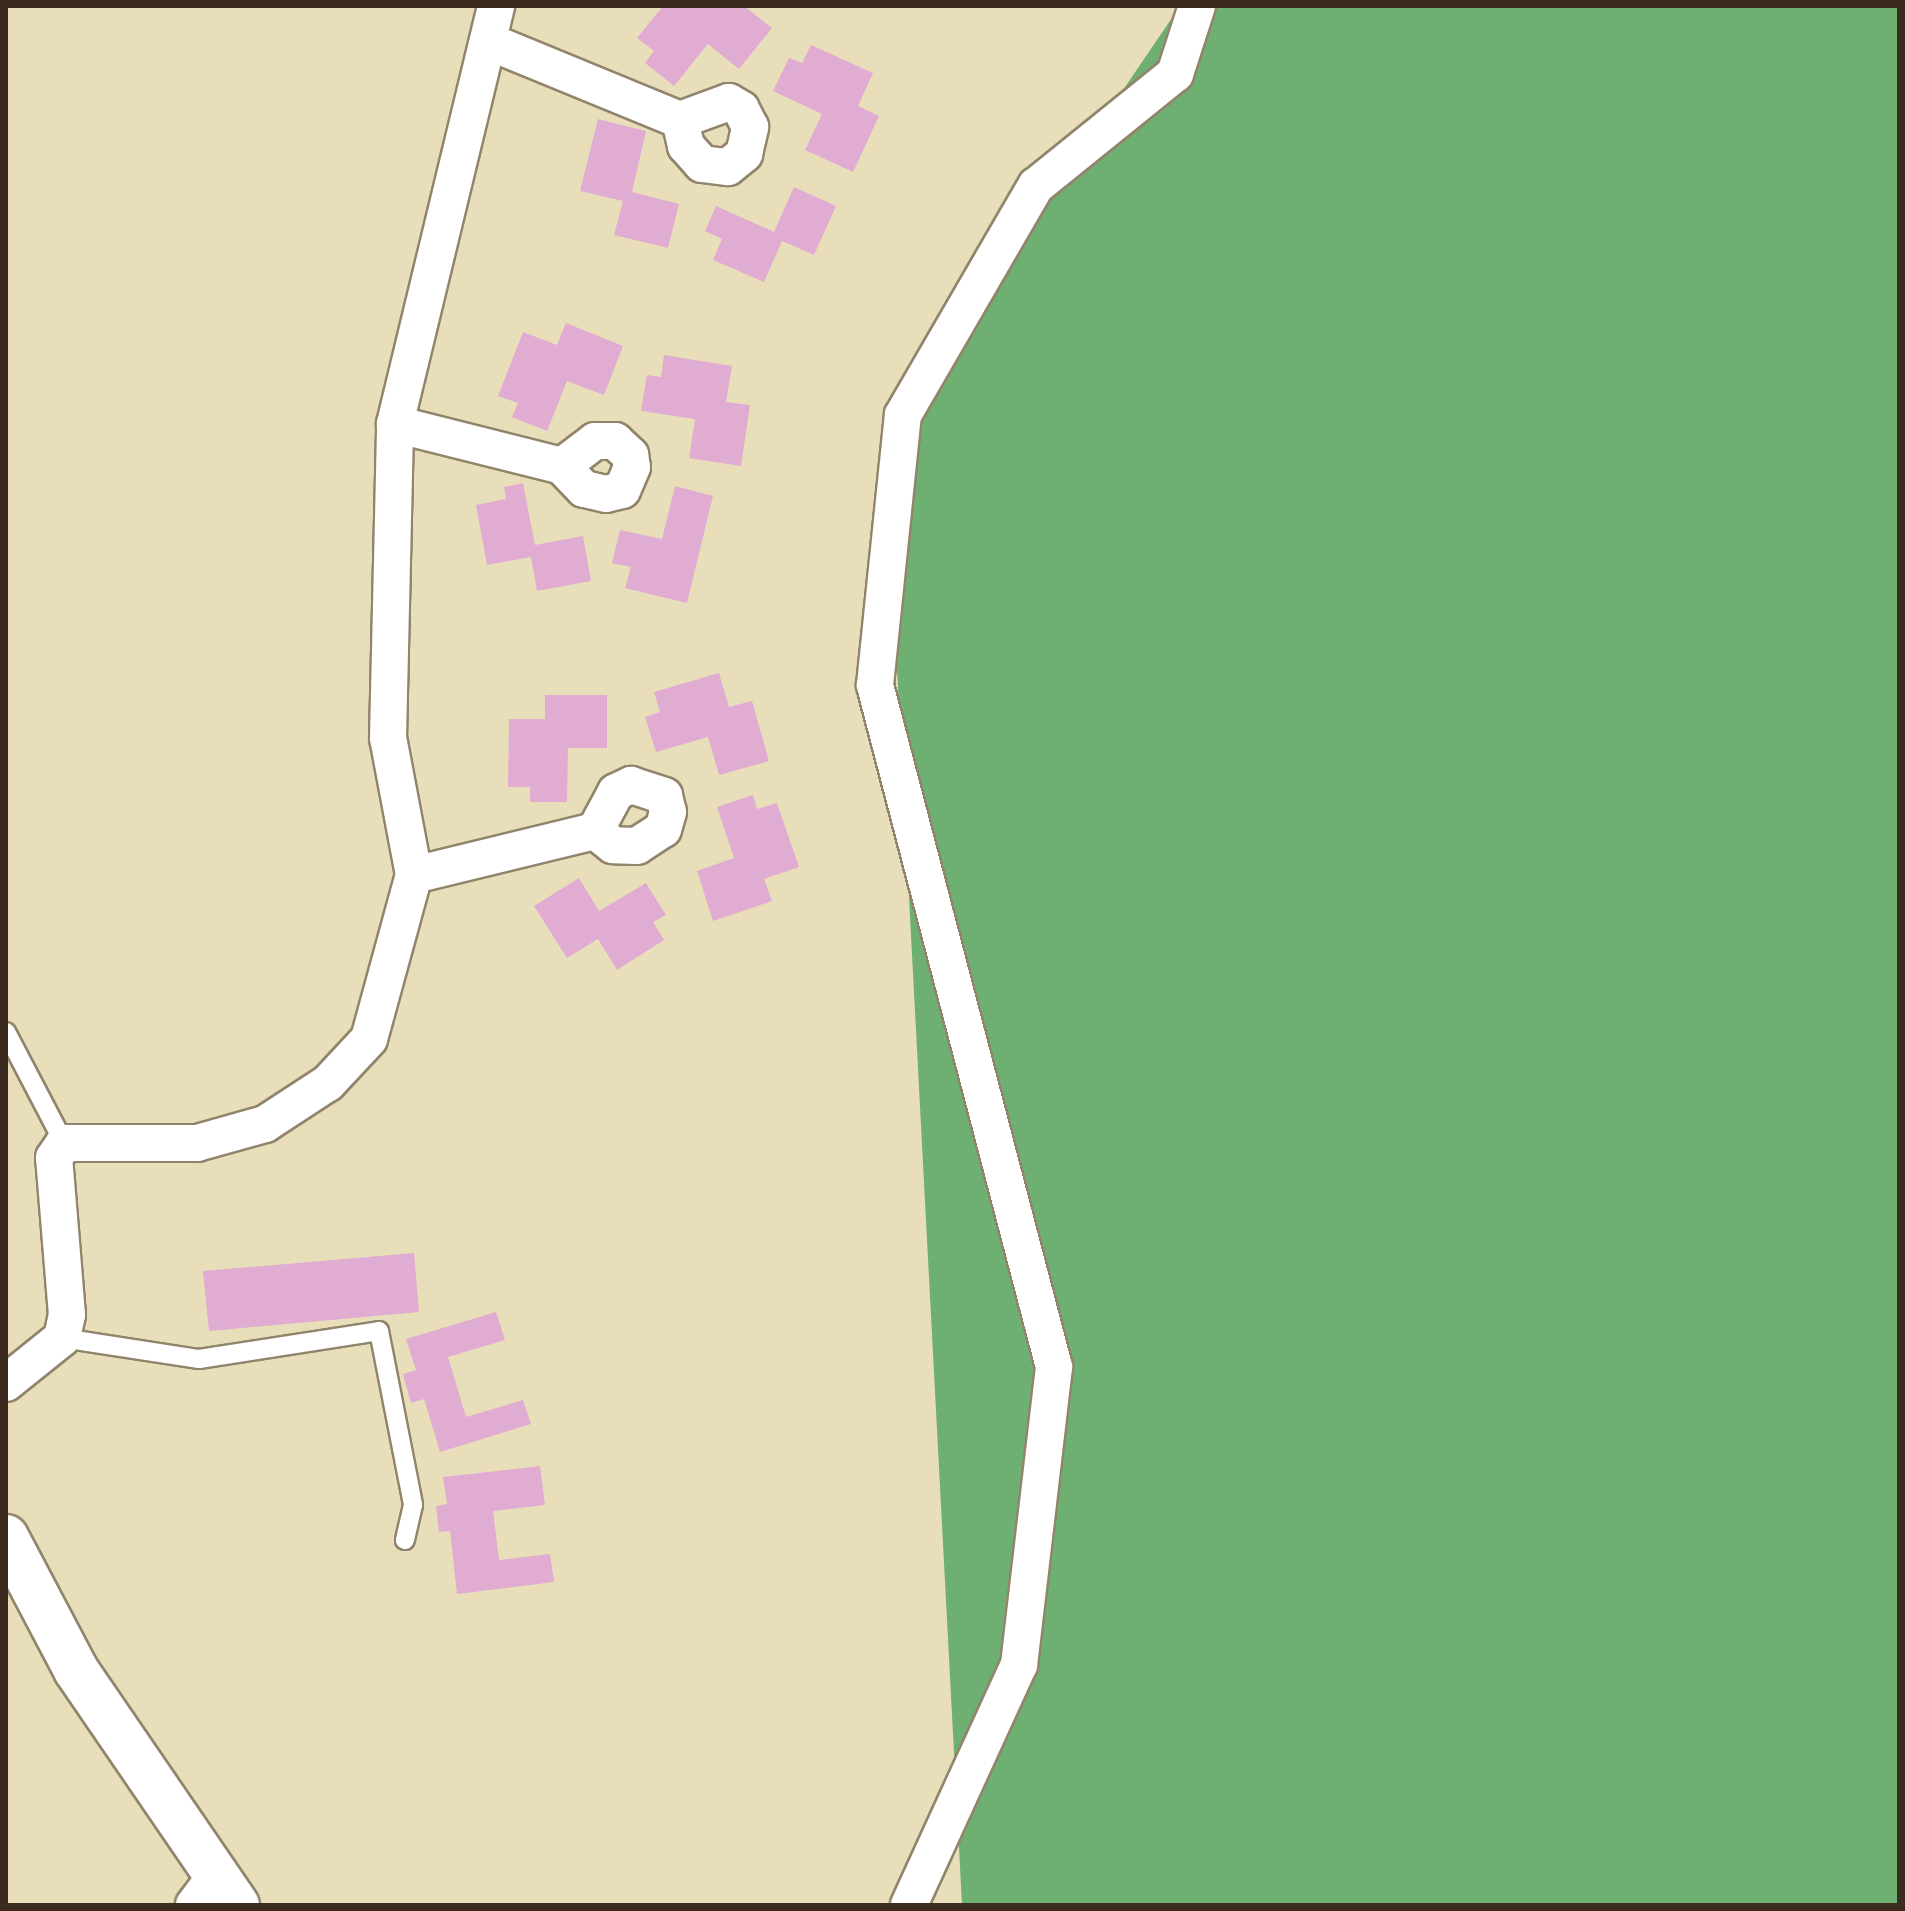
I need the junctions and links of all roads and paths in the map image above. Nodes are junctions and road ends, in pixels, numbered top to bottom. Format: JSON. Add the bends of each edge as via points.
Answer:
{"nodes":[{"id":1,"x":496,"y":6,"type":"edge"},
{"id":2,"x":1197,"y":6,"type":"edge"},
{"id":3,"x":490,"y":42,"type":"junction"},
{"id":4,"x":680,"y":120,"type":"dead end"},
{"id":5,"x":395,"y":424,"type":"junction"},
{"id":6,"x":562,"y":466,"type":"dead end"},
{"id":7,"x":595,"y":831,"type":"dead end"},
{"id":8,"x":414,"y":875,"type":"junction"},
{"id":9,"x":6,"y":1032,"type":"edge"},
{"id":10,"x":64,"y":1143,"type":"junction"},
{"id":11,"x":62,"y":1338,"type":"junction"},
{"id":12,"x":6,"y":1383,"type":"edge"},
{"id":13,"x":6,"y":1537,"type":"edge"},
{"id":14,"x":405,"y":1540,"type":"dead end"},
{"id":15,"x":216,"y":1896,"type":"edge"},
{"id":16,"x":909,"y":1905,"type":"edge"}],
"edges":[{"from":1,"to":3,"type":"street"},
{"from":2,"to":16,"type":"street","via":[[1175,74],[1036,186],[903,415],[875,685],[1054,1367],[1019,1665]]},
{"from":3,"to":4,"type":"street"},
{"from":3,"to":5,"type":"street"},
{"from":5,"to":6,"type":"street"},
{"from":5,"to":8,"type":"street","via":[[388,738]]},
{"from":7,"to":8,"type":"street"},
{"from":8,"to":10,"type":"street","via":[[369,1039],[328,1083],[265,1124],[197,1143]]},
{"from":9,"to":10,"type":"lane"},
{"from":10,"to":11,"type":"street","via":[[54,1158],[67,1315]]},
{"from":11,"to":12,"type":"street"},
{"from":11,"to":14,"type":"lane","via":[[199,1359],[379,1331],[413,1505]]},
{"from":13,"to":15,"type":"street","via":[[76,1670]]}]}
